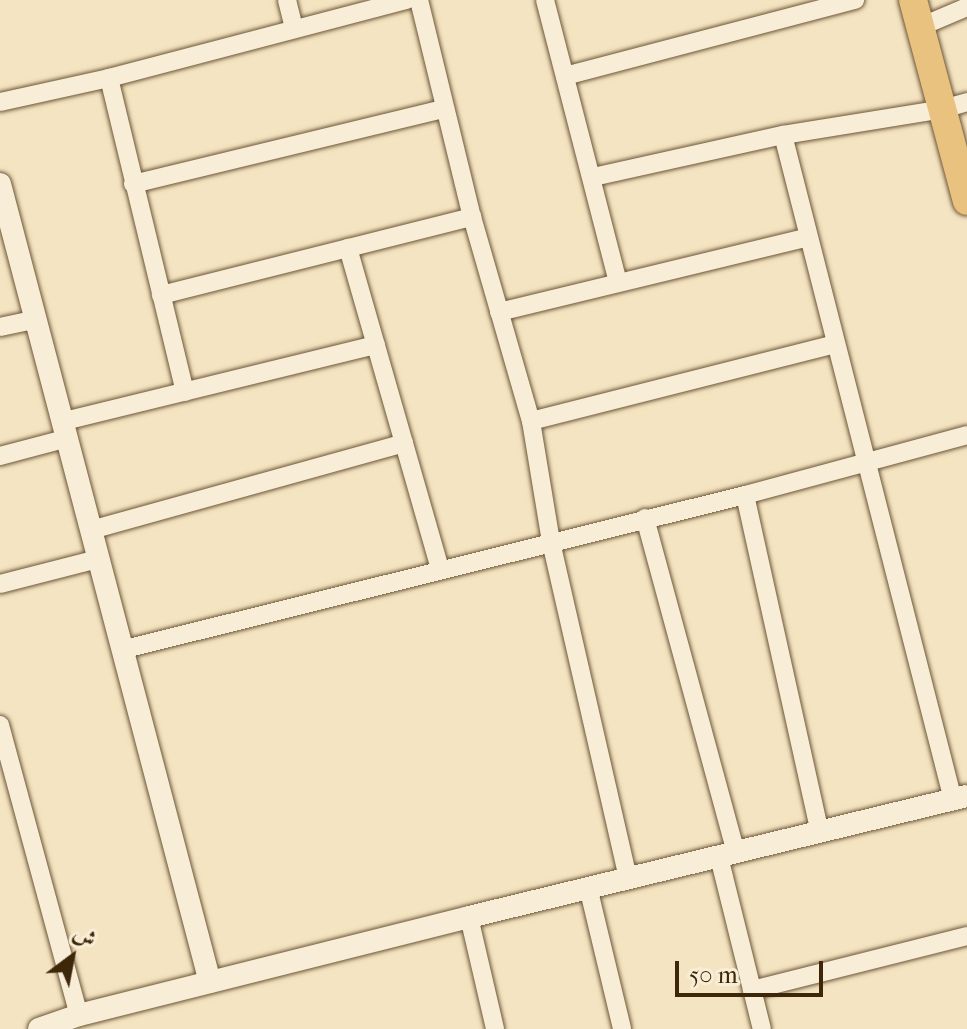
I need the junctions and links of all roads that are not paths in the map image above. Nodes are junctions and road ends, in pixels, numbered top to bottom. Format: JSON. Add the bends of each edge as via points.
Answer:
{"nodes":[{"id":1,"x":287,"y":0,"type":"edge"},
{"id":2,"x":407,"y":0,"type":"edge"},
{"id":3,"x":419,"y":0,"type":"edge"},
{"id":4,"x":545,"y":0,"type":"edge"},
{"id":5,"x":855,"y":0,"type":"edge"},
{"id":6,"x":967,"y":7,"type":"edge"},
{"id":7,"x":917,"y":13,"type":"edge"},
{"id":8,"x":294,"y":28,"type":"junction"},
{"id":9,"x":565,"y":76,"type":"junction"},
{"id":10,"x":109,"y":78,"type":"junction"},
{"id":11,"x":0,"y":102,"type":"edge"},
{"id":12,"x":955,"y":106,"type":"edge"},
{"id":13,"x":443,"y":109,"type":"junction"},
{"id":14,"x":783,"y":135,"type":"junction"},
{"id":15,"x":593,"y":177,"type":"junction"},
{"id":16,"x":0,"y":184,"type":"edge"},
{"id":17,"x":133,"y":184,"type":"junction"},
{"id":18,"x":967,"y":201,"type":"edge"},
{"id":19,"x":472,"y":217,"type":"junction"},
{"id":20,"x":808,"y":237,"type":"junction"},
{"id":21,"x":348,"y":248,"type":"junction"},
{"id":22,"x":618,"y":282,"type":"junction"},
{"id":23,"x":161,"y":295,"type":"junction"},
{"id":24,"x":499,"y":312,"type":"junction"},
{"id":25,"x":34,"y":320,"type":"junction"},
{"id":26,"x":0,"y":327,"type":"edge"},
{"id":27,"x":835,"y":344,"type":"junction"},
{"id":28,"x":376,"y":345,"type":"junction"},
{"id":29,"x":185,"y":392,"type":"junction"},
{"id":30,"x":531,"y":421,"type":"junction"},
{"id":31,"x":66,"y":430,"type":"junction"},
{"id":32,"x":967,"y":435,"type":"edge"},
{"id":33,"x":404,"y":443,"type":"junction"},
{"id":34,"x":0,"y":456,"type":"edge"},
{"id":35,"x":868,"y":462,"type":"junction"},
{"id":36,"x":745,"y":495,"type":"junction"},
{"id":37,"x":645,"y":518,"type":"junction"},
{"id":38,"x":91,"y":530,"type":"junction"},
{"id":39,"x":551,"y":542,"type":"junction"},
{"id":40,"x":98,"y":559,"type":"junction"},
{"id":41,"x":440,"y":568,"type":"junction"},
{"id":42,"x":0,"y":584,"type":"edge"},
{"id":43,"x":125,"y":649,"type":"junction"},
{"id":44,"x":0,"y":725,"type":"edge"},
{"id":45,"x":960,"y":798,"type":"edge"},
{"id":46,"x":820,"y":832,"type":"junction"},
{"id":47,"x":728,"y":855,"type":"junction"},
{"id":48,"x":628,"y":878,"type":"junction"},
{"id":49,"x":588,"y":887,"type":"junction"},
{"id":50,"x":469,"y":917,"type":"junction"},
{"id":51,"x":967,"y":936,"type":"edge"},
{"id":52,"x":210,"y":982,"type":"junction"},
{"id":53,"x":752,"y":990,"type":"junction"},
{"id":54,"x":79,"y":1015,"type":"junction"},
{"id":55,"x":39,"y":1029,"type":"edge"},
{"id":56,"x":495,"y":1029,"type":"edge"},
{"id":57,"x":622,"y":1029,"type":"edge"},
{"id":58,"x":762,"y":1029,"type":"edge"}],
"edges":[{"from":1,"to":8,"type":"street"},
{"from":2,"to":8,"type":"street"},
{"from":3,"to":13,"type":"street"},
{"from":4,"to":9,"type":"street"},
{"from":5,"to":9,"type":"street"},
{"from":6,"to":7,"type":"street"},
{"from":7,"to":12,"type":"main road"},
{"from":8,"to":10,"type":"street"},
{"from":9,"to":15,"type":"street"},
{"from":10,"to":11,"type":"street"},
{"from":10,"to":17,"type":"street"},
{"from":12,"to":14,"type":"street"},
{"from":12,"to":18,"type":"main road"},
{"from":13,"to":17,"type":"street"},
{"from":13,"to":19,"type":"street"},
{"from":14,"to":15,"type":"street"},
{"from":14,"to":20,"type":"street"},
{"from":15,"to":22,"type":"street"},
{"from":16,"to":25,"type":"street"},
{"from":17,"to":23,"type":"street"},
{"from":19,"to":21,"type":"street"},
{"from":19,"to":24,"type":"street"},
{"from":20,"to":22,"type":"street"},
{"from":20,"to":27,"type":"street"},
{"from":21,"to":23,"type":"street"},
{"from":21,"to":28,"type":"street"},
{"from":22,"to":24,"type":"street"},
{"from":23,"to":29,"type":"street"},
{"from":24,"to":30,"type":"street"},
{"from":25,"to":26,"type":"street"},
{"from":25,"to":31,"type":"street"},
{"from":27,"to":30,"type":"street"},
{"from":27,"to":35,"type":"street"},
{"from":28,"to":29,"type":"street"},
{"from":28,"to":33,"type":"street"},
{"from":29,"to":31,"type":"street"},
{"from":30,"to":39,"type":"street"},
{"from":31,"to":34,"type":"street"},
{"from":31,"to":38,"type":"street"},
{"from":32,"to":35,"type":"street"},
{"from":33,"to":38,"type":"street"},
{"from":33,"to":41,"type":"street"},
{"from":35,"to":36,"type":"street"},
{"from":35,"to":45,"type":"street"},
{"from":36,"to":37,"type":"street"},
{"from":36,"to":46,"type":"street"},
{"from":37,"to":39,"type":"street"},
{"from":37,"to":47,"type":"street"},
{"from":38,"to":40,"type":"street"},
{"from":39,"to":41,"type":"street"},
{"from":39,"to":48,"type":"street"},
{"from":40,"to":42,"type":"street"},
{"from":40,"to":43,"type":"street"},
{"from":41,"to":43,"type":"street"},
{"from":43,"to":52,"type":"street"},
{"from":44,"to":54,"type":"street"},
{"from":45,"to":46,"type":"street"},
{"from":46,"to":47,"type":"street"},
{"from":47,"to":48,"type":"street"},
{"from":47,"to":53,"type":"street"},
{"from":48,"to":49,"type":"street"},
{"from":49,"to":50,"type":"street"},
{"from":49,"to":57,"type":"street"},
{"from":50,"to":52,"type":"street"},
{"from":50,"to":56,"type":"street"},
{"from":51,"to":53,"type":"street"},
{"from":52,"to":54,"type":"street"},
{"from":53,"to":58,"type":"street"},
{"from":54,"to":55,"type":"street"}]}
